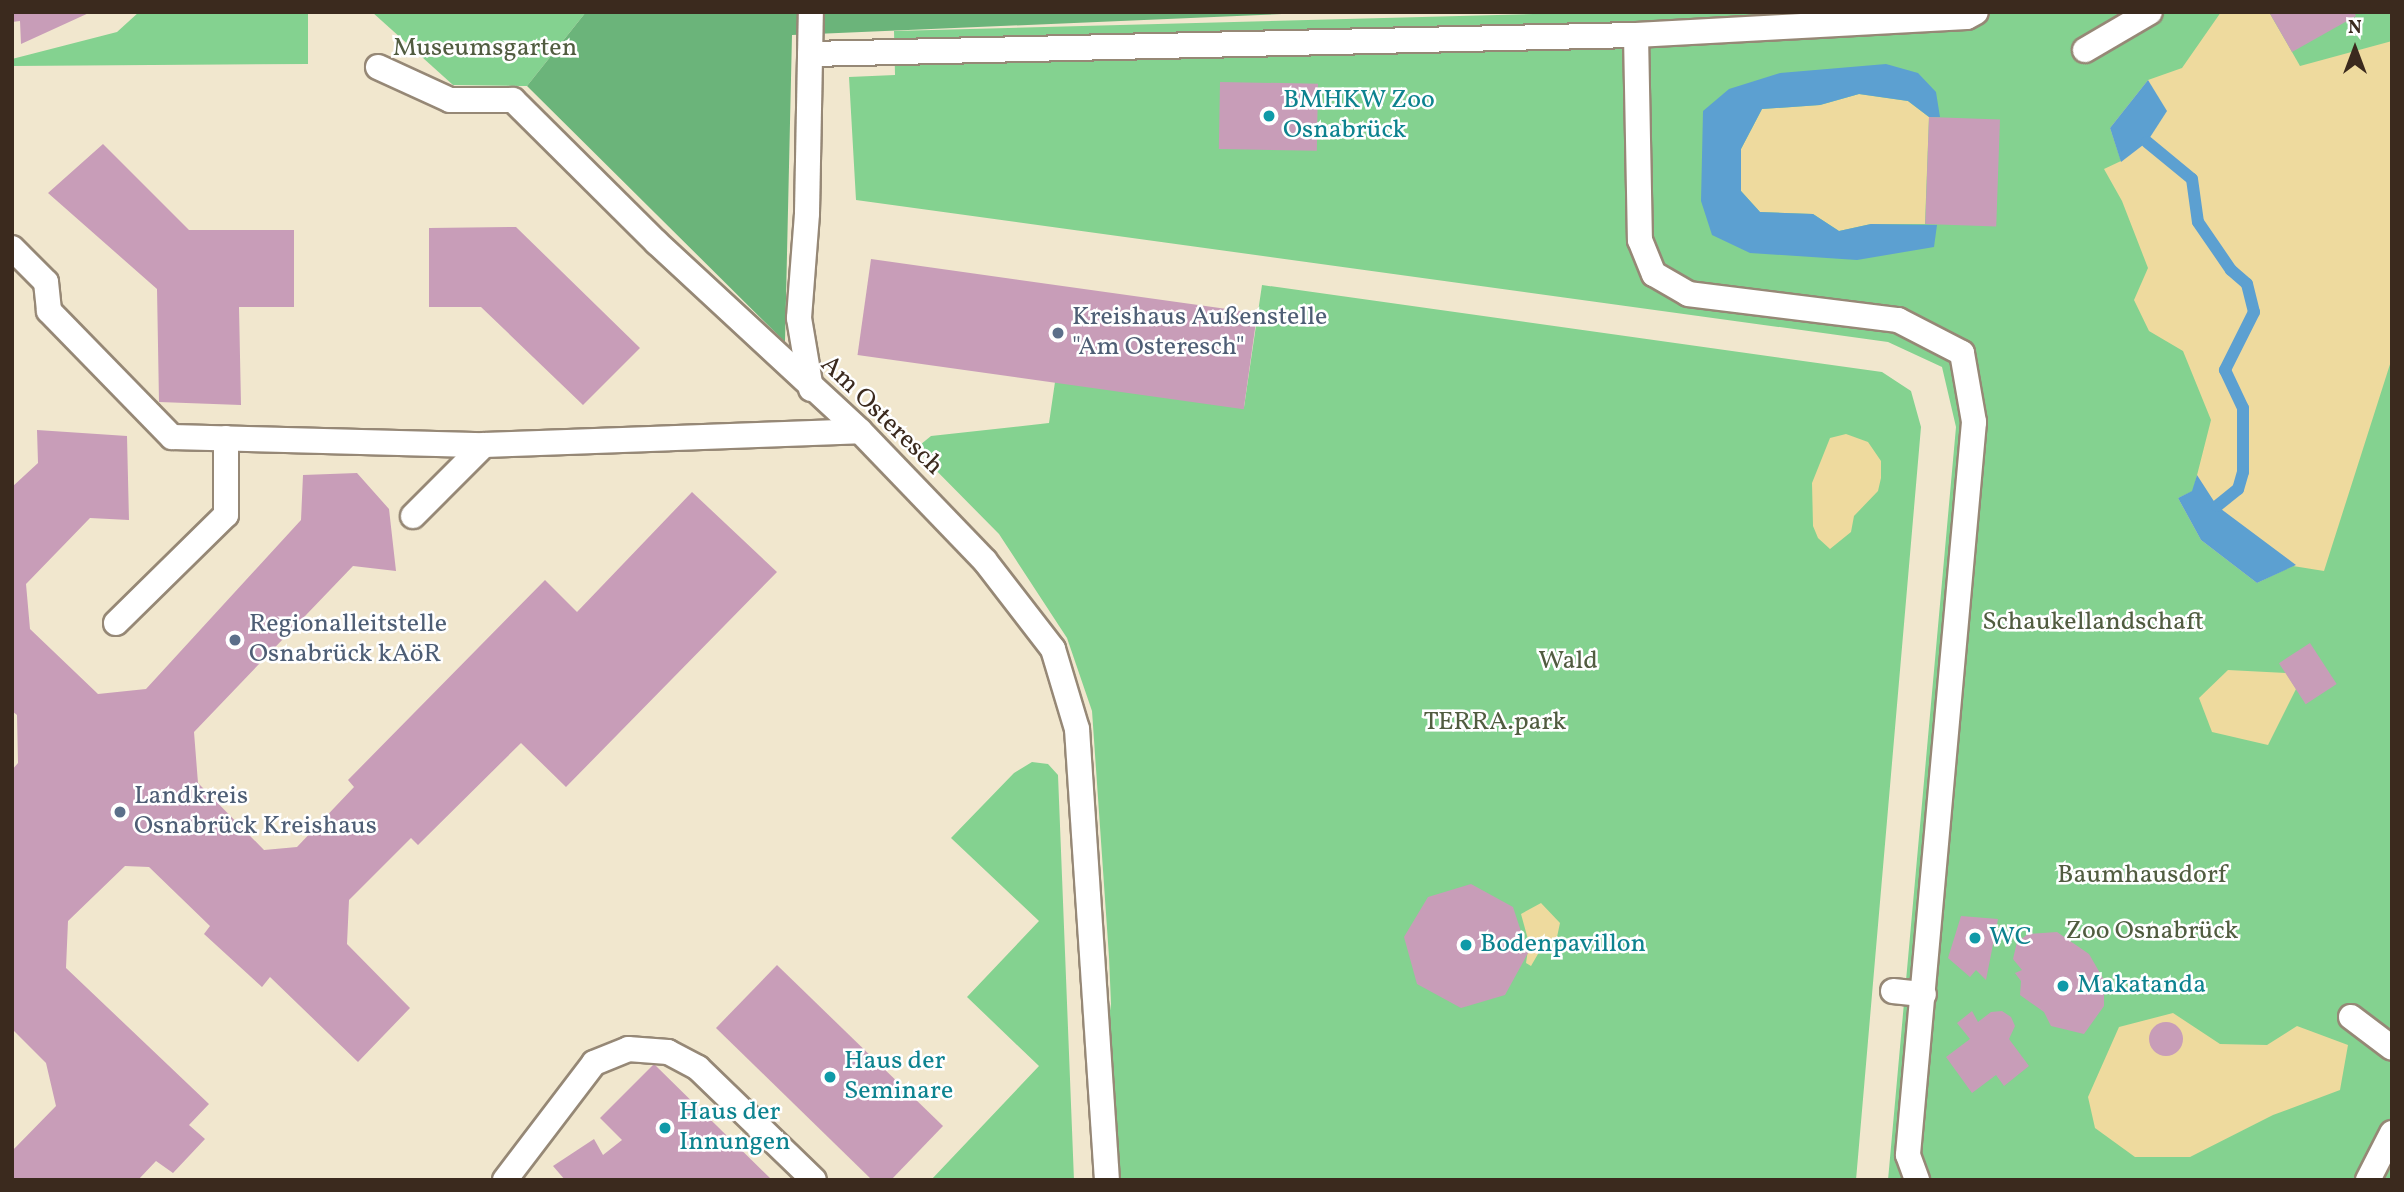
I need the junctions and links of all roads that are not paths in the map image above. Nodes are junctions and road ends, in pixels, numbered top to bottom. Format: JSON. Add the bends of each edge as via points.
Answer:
{"nodes":[{"id":1,"x":811,"y":12,"type":"edge"},
{"id":2,"x":1976,"y":12,"type":"edge"},
{"id":3,"x":2150,"y":12,"type":"edge"},
{"id":4,"x":1636,"y":35,"type":"junction"},
{"id":5,"x":2085,"y":50,"type":"dead end"},
{"id":6,"x":810,"y":54,"type":"junction"},
{"id":7,"x":377,"y":67,"type":"dead end"},
{"id":8,"x":12,"y":248,"type":"edge"},
{"id":9,"x":811,"y":389,"type":"junction"},
{"id":10,"x":860,"y":431,"type":"junction"},
{"id":11,"x":226,"y":438,"type":"junction"},
{"id":12,"x":484,"y":445,"type":"junction"},
{"id":13,"x":413,"y":516,"type":"dead end"},
{"id":14,"x":116,"y":623,"type":"dead end"},
{"id":15,"x":1893,"y":991,"type":"dead end"},
{"id":16,"x":1924,"y":994,"type":"junction"},
{"id":17,"x":2351,"y":1017,"type":"dead end"},
{"id":18,"x":2392,"y":1048,"type":"edge"},
{"id":19,"x":2392,"y":1133,"type":"edge"},
{"id":20,"x":505,"y":1180,"type":"edge"},
{"id":21,"x":814,"y":1180,"type":"edge"},
{"id":22,"x":1107,"y":1180,"type":"edge"},
{"id":23,"x":1917,"y":1180,"type":"edge"},
{"id":24,"x":2368,"y":1180,"type":"edge"}],
"edges":[{"from":1,"to":6,"type":"lane"},
{"from":2,"to":4,"type":"lane","via":[[1967,17]]},
{"from":3,"to":5,"type":"lane"},
{"from":4,"to":6,"type":"lane"},
{"from":4,"to":16,"type":"lane","via":[[1640,240],[1654,274],[1688,294],[1898,320],[1962,353],[1974,422]]},
{"from":6,"to":9,"type":"lane","via":[[799,318]]},
{"from":7,"to":9,"type":"lane","name":"Am Osteresch","via":[[450,100],[513,100]]},
{"from":8,"to":11,"type":"lane","via":[[46,282],[49,311],[172,437]]},
{"from":9,"to":10,"type":"lane","name":"Am Osteresch"},
{"from":10,"to":12,"type":"lane"},
{"from":10,"to":22,"type":"lane","name":"Am Osteresch","via":[[985,561],[1053,649],[1077,729]]},
{"from":11,"to":12,"type":"lane"},
{"from":11,"to":14,"type":"lane","via":[[226,515]]},
{"from":12,"to":13,"type":"lane"},
{"from":15,"to":16,"type":"lane"},
{"from":16,"to":23,"type":"lane","via":[[1908,1155]]},
{"from":17,"to":18,"type":"lane"},
{"from":19,"to":24,"type":"lane"},
{"from":20,"to":21,"type":"lane","via":[[594,1063],[628,1049],[668,1052],[698,1068]]}]}
